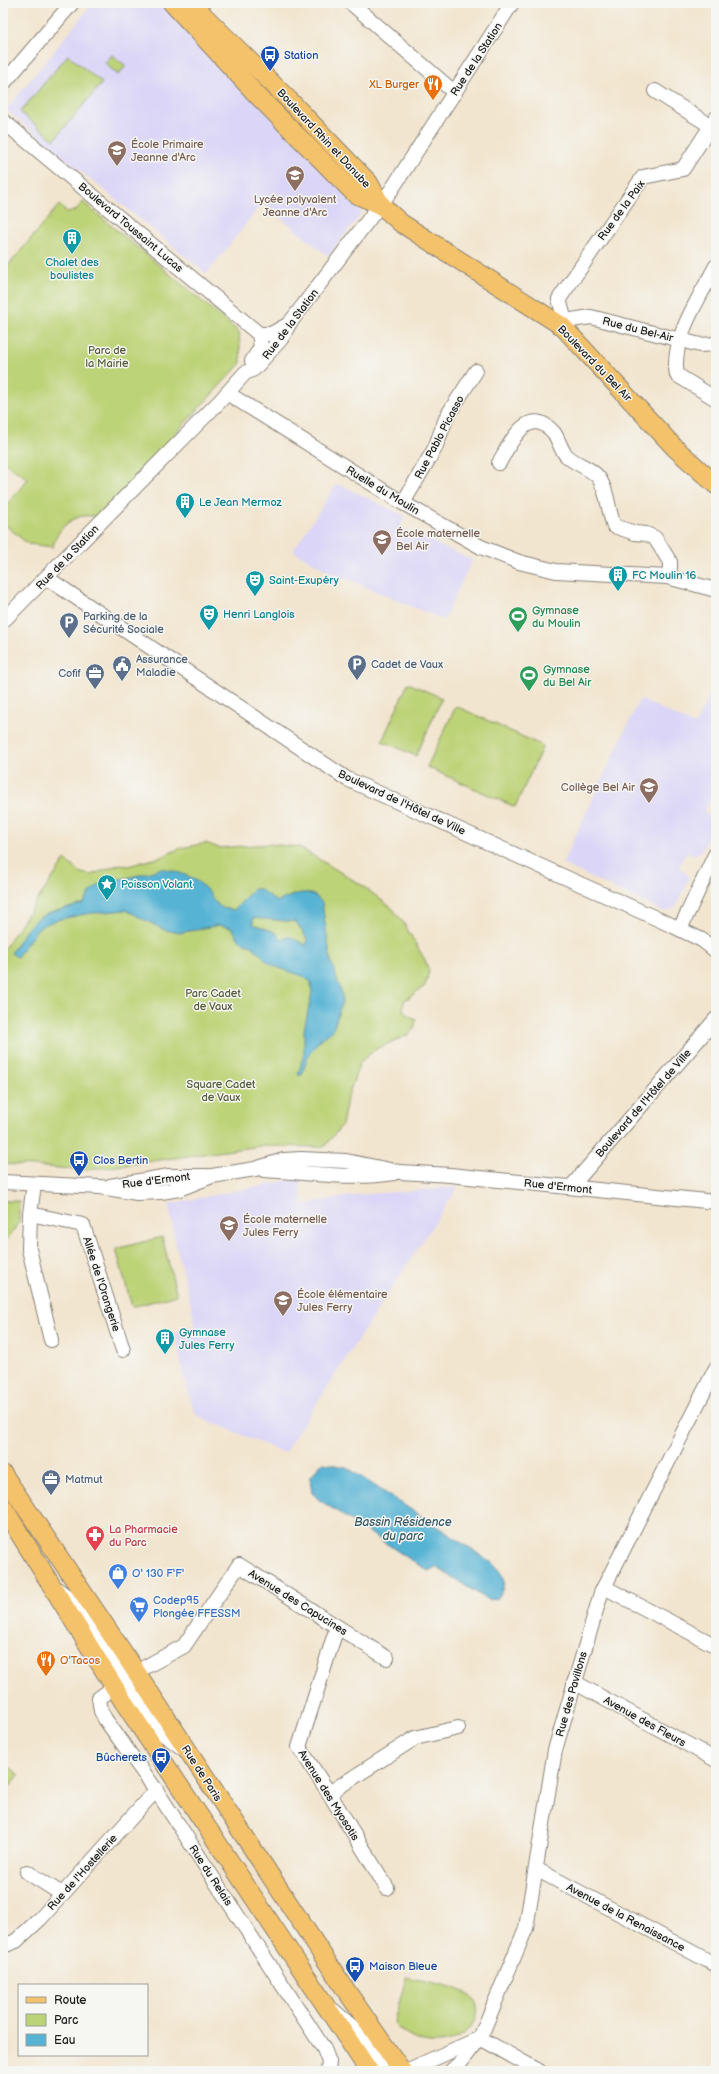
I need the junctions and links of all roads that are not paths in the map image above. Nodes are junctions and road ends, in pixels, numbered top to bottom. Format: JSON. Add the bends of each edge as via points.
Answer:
{"nodes":[{"id":1,"x":72,"y":3,"type":"edge"},
{"id":2,"x":172,"y":3,"type":"edge"},
{"id":3,"x":191,"y":3,"type":"edge"},
{"id":4,"x":351,"y":3,"type":"edge"},
{"id":5,"x":512,"y":3,"type":"edge"},
{"id":6,"x":3,"y":84,"type":"edge"},
{"id":7,"x":655,"y":91,"type":"dead end"},
{"id":8,"x":455,"y":93,"type":"junction"},
{"id":9,"x":3,"y":121,"type":"edge"},
{"id":10,"x":714,"y":122,"type":"edge"},
{"id":11,"x":380,"y":205,"type":"junction"},
{"id":12,"x":716,"y":266,"type":"edge"},
{"id":13,"x":563,"y":323,"type":"junction"},
{"id":14,"x":289,"y":324,"type":"junction"},
{"id":15,"x":258,"y":334,"type":"junction"},
{"id":16,"x":679,"y":339,"type":"junction"},
{"id":17,"x":716,"y":344,"type":"edge"},
{"id":18,"x":476,"y":371,"type":"dead end"},
{"id":19,"x":245,"y":374,"type":"junction"},
{"id":20,"x":227,"y":393,"type":"junction"},
{"id":21,"x":716,"y":399,"type":"edge"},
{"id":22,"x":499,"y":463,"type":"dead end"},
{"id":23,"x":716,"y":485,"type":"edge"},
{"id":24,"x":403,"y":503,"type":"junction"},
{"id":25,"x":667,"y":577,"type":"junction"},
{"id":26,"x":47,"y":578,"type":"junction"},
{"id":27,"x":716,"y":590,"type":"edge"},
{"id":28,"x":3,"y":621,"type":"edge"},
{"id":29,"x":716,"y":853,"type":"edge"},
{"id":30,"x":680,"y":929,"type":"junction"},
{"id":31,"x":716,"y":952,"type":"edge"},
{"id":32,"x":716,"y":1019,"type":"edge"},
{"id":33,"x":3,"y":1182,"type":"edge"},
{"id":34,"x":34,"y":1184,"type":"junction"},
{"id":35,"x":571,"y":1187,"type":"junction"},
{"id":36,"x":716,"y":1202,"type":"edge"},
{"id":37,"x":30,"y":1214,"type":"junction"},
{"id":38,"x":51,"y":1340,"type":"dead end"},
{"id":39,"x":123,"y":1350,"type":"dead end"},
{"id":40,"x":716,"y":1368,"type":"edge"},
{"id":41,"x":3,"y":1474,"type":"edge"},
{"id":42,"x":5,"y":1515,"type":"edge"},
{"id":43,"x":604,"y":1588,"type":"junction"},
{"id":44,"x":337,"y":1627,"type":"junction"},
{"id":45,"x":716,"y":1646,"type":"edge"},
{"id":46,"x":387,"y":1658,"type":"dead end"},
{"id":47,"x":125,"y":1679,"type":"junction"},
{"id":48,"x":574,"y":1682,"type":"junction"},
{"id":49,"x":458,"y":1728,"type":"dead end"},
{"id":50,"x":716,"y":1760,"type":"edge"},
{"id":51,"x":156,"y":1790,"type":"junction"},
{"id":52,"x":330,"y":1793,"type":"junction"},
{"id":53,"x":536,"y":1869,"type":"junction"},
{"id":54,"x":27,"y":1872,"type":"dead end"},
{"id":55,"x":387,"y":1888,"type":"dead end"},
{"id":56,"x":62,"y":1894,"type":"junction"},
{"id":57,"x":3,"y":1946,"type":"edge"},
{"id":58,"x":716,"y":1965,"type":"edge"},
{"id":59,"x":321,"y":1999,"type":"junction"},
{"id":60,"x":480,"y":2038,"type":"junction"},
{"id":61,"x":328,"y":2071,"type":"edge"},
{"id":62,"x":369,"y":2071,"type":"edge"},
{"id":63,"x":384,"y":2071,"type":"edge"},
{"id":64,"x":402,"y":2071,"type":"edge"},
{"id":65,"x":406,"y":2071,"type":"edge"},
{"id":66,"x":451,"y":2071,"type":"edge"},
{"id":67,"x":539,"y":2071,"type":"edge"}],
"edges":[{"from":1,"to":6,"type":"street"},
{"from":2,"to":11,"type":"main road","name":"Boulevard Rhin et Danube","via":[[257,95],[355,194]]},
{"from":3,"to":11,"type":"main road","name":"Boulevard Rhin et Danube","via":[[290,100],[369,183]]},
{"from":4,"to":8,"type":"street"},
{"from":5,"to":8,"type":"street","name":"Rue de la Station"},
{"from":7,"to":10,"type":"street","name":"Rue de la Paix"},
{"from":8,"to":11,"type":"street","name":"Rue de la Station"},
{"from":9,"to":15,"type":"street","name":"Boulevard Toussaint Lucas"},
{"from":10,"to":13,"type":"street","name":"Rue de la Paix","via":[[683,169],[643,177],[559,299]]},
{"from":11,"to":13,"type":"main road","name":"Boulevard du Bel Air","via":[[401,223]]},
{"from":11,"to":14,"type":"street","name":"Rue de la Station"},
{"from":12,"to":16,"type":"street"},
{"from":13,"to":16,"type":"street","name":"Rue du Bel-Air","via":[[591,317]]},
{"from":13,"to":23,"type":"main road","name":"Boulevard du Bel Air","via":[[674,448]]},
{"from":14,"to":15,"type":"street","via":[[271,334]]},
{"from":14,"to":19,"type":"street","name":"Rue de la Station","via":[[281,338],[254,369]]},
{"from":15,"to":19,"type":"street","via":[[261,347]]},
{"from":16,"to":17,"type":"street","name":"Rue du Bel-Air","via":[[700,345]]},
{"from":16,"to":21,"type":"street","via":[[677,375]]},
{"from":18,"to":24,"type":"street","name":"Rue Pablo Picasso","via":[[447,416],[434,448]]},
{"from":19,"to":20,"type":"street","name":"Rue de la Station"},
{"from":20,"to":24,"type":"street","name":"Ruelle du Moulin"},
{"from":20,"to":26,"type":"street","name":"Rue de la Station"},
{"from":22,"to":25,"type":"street","via":[[516,434],[526,425],[539,423],[549,428],[556,435],[566,455],[598,476],[614,526],[655,538],[670,562]]},
{"from":24,"to":25,"type":"street","name":"Ruelle du Moulin","via":[[481,547],[519,562],[556,572]]},
{"from":25,"to":27,"type":"street","name":"Ruelle du Moulin"},
{"from":26,"to":28,"type":"street","name":"Rue de la Station"},
{"from":26,"to":30,"type":"street","name":"Boulevard de l'Hôtel de Ville","via":[[347,779]]},
{"from":29,"to":30,"type":"street"},
{"from":30,"to":31,"type":"street","name":"Boulevard de l'Hôtel de Ville","via":[[702,940]]},
{"from":32,"to":35,"type":"street","name":"Boulevard de l'Hôtel de Ville"},
{"from":33,"to":34,"type":"street","name":"Rue d'Ermont"},
{"from":34,"to":35,"type":"street","name":"Rue d'Ermont","via":[[100,1187],[137,1193],[160,1192],[179,1189],[212,1176],[255,1169],[353,1176],[400,1172]]},
{"from":34,"to":37,"type":"street"},
{"from":35,"to":36,"type":"street","name":"Rue d'Ermont"},
{"from":37,"to":38,"type":"street","via":[[29,1248]]},
{"from":37,"to":39,"type":"street","name":"Allée de l'Orangerie","via":[[83,1225]]},
{"from":40,"to":43,"type":"street","name":"Rue des Pavillons"},
{"from":41,"to":47,"type":"main road","name":"Rue de Paris"},
{"from":42,"to":47,"type":"main road","name":"Rue de Paris","via":[[51,1584]]},
{"from":43,"to":45,"type":"street"},
{"from":43,"to":48,"type":"street","name":"Rue des Pavillons"},
{"from":44,"to":46,"type":"street","name":"Avenue des Capucines"},
{"from":44,"to":47,"type":"street","name":"Avenue des Capucines","via":[[239,1565],[184,1646]]},
{"from":44,"to":52,"type":"street","name":"Avenue des Myosotis","via":[[298,1747]]},
{"from":47,"to":51,"type":"street","name":"Rue du Relais","via":[[99,1698],[101,1711]]},
{"from":47,"to":59,"type":"main road","name":"Rue de Paris"},
{"from":47,"to":64,"type":"main road","name":"Rue de Paris","via":[[188,1751]]},
{"from":48,"to":50,"type":"street","name":"Avenue des Fleurs"},
{"from":48,"to":53,"type":"street","name":"Rue des Pavillons","via":[[555,1750]]},
{"from":49,"to":52,"type":"street","via":[[415,1738]]},
{"from":51,"to":56,"type":"street","name":"Rue de l'Hostellerie"},
{"from":51,"to":61,"type":"street","name":"Rue du Relais","via":[[324,2049],[329,2062]]},
{"from":52,"to":55,"type":"street","name":"Avenue des Myosotis"},
{"from":53,"to":58,"type":"street","name":"Avenue de la Renaissance"},
{"from":53,"to":60,"type":"street","name":"Rue des Pavillons","via":[[526,1928]]},
{"from":54,"to":56,"type":"street"},
{"from":56,"to":57,"type":"street","name":"Rue de l'Hostellerie","via":[[16,1941]]},
{"from":59,"to":62,"type":"main road","name":"Rue de Paris"},
{"from":59,"to":63,"type":"street","via":[[356,2030]]},
{"from":60,"to":65,"type":"street"},
{"from":60,"to":66,"type":"street","name":"Rue des Pavillons"},
{"from":60,"to":67,"type":"street"}]}
